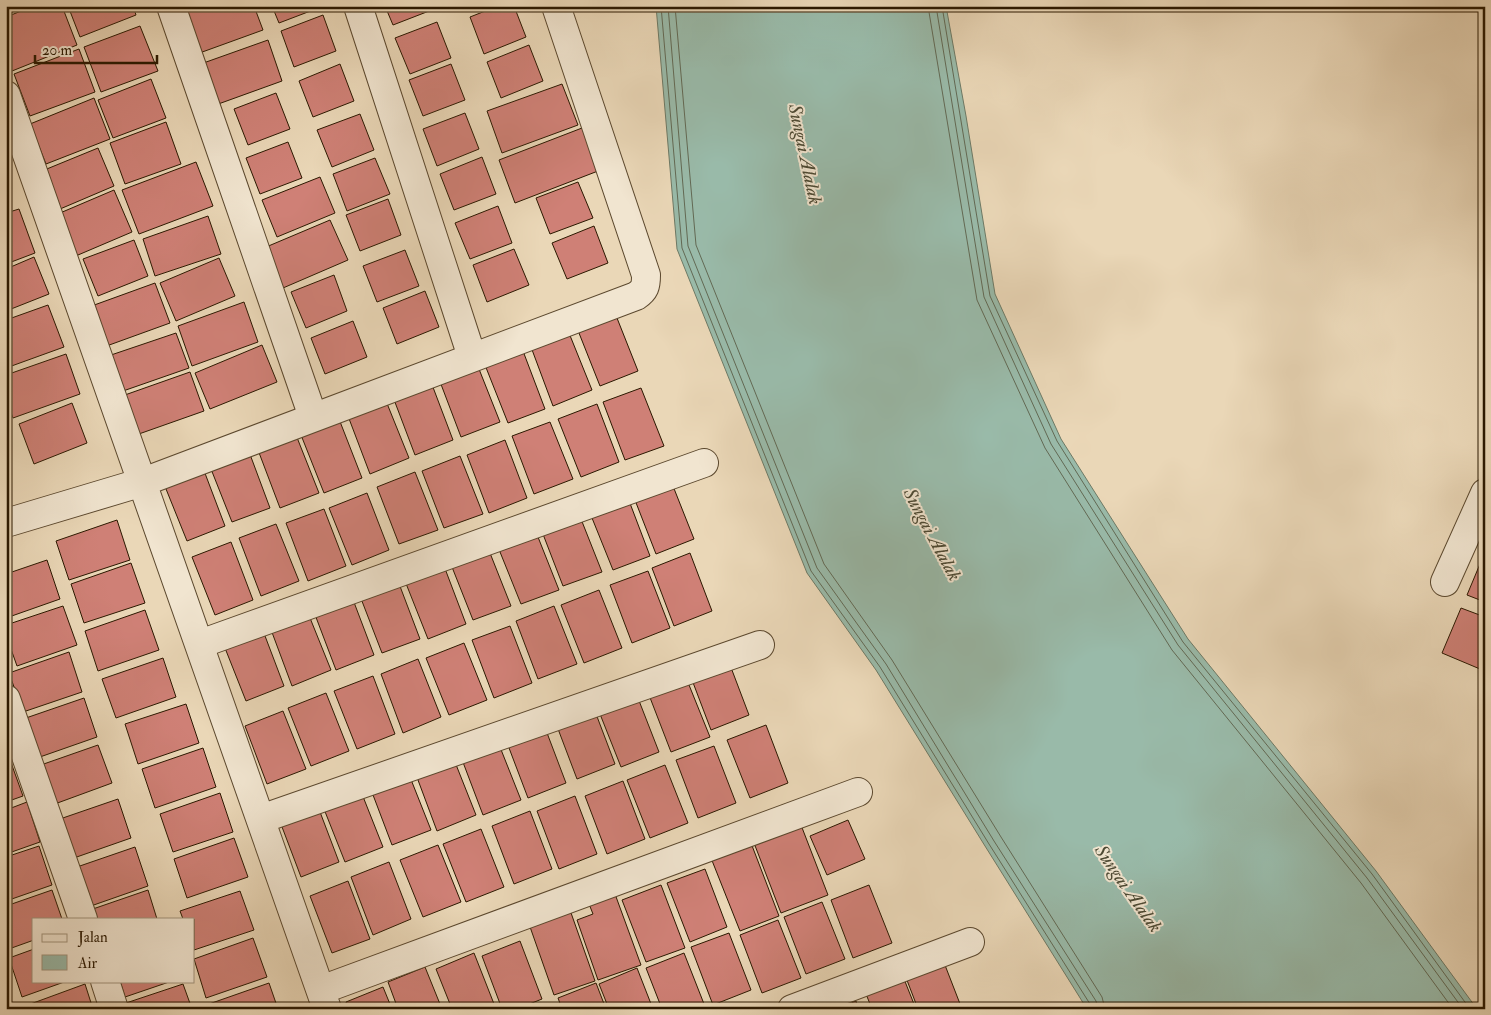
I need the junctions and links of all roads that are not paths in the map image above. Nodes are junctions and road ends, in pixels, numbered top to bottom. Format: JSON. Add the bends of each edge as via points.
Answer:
{"nodes":[{"id":1,"x":171,"y":6,"type":"edge"},
{"id":2,"x":358,"y":6,"type":"edge"},
{"id":3,"x":556,"y":6,"type":"edge"},
{"id":4,"x":6,"y":95,"type":"edge"},
{"id":5,"x":472,"y":357,"type":"junction"},
{"id":6,"x":313,"y":417,"type":"junction"},
{"id":7,"x":704,"y":463,"type":"dead end"},
{"id":8,"x":143,"y":482,"type":"junction"},
{"id":9,"x":1485,"y":493,"type":"edge"},
{"id":10,"x":6,"y":523,"type":"edge"},
{"id":11,"x":1445,"y":582,"type":"dead end"},
{"id":12,"x":200,"y":644,"type":"junction"},
{"id":13,"x":760,"y":645,"type":"dead end"},
{"id":14,"x":6,"y":699,"type":"edge"},
{"id":15,"x":858,"y":792,"type":"dead end"},
{"id":16,"x":261,"y":819,"type":"junction"},
{"id":17,"x":83,"y":918,"type":"edge"},
{"id":18,"x":970,"y":942,"type":"dead end"},
{"id":19,"x":105,"y":982,"type":"edge"},
{"id":20,"x":324,"y":999,"type":"edge"},
{"id":21,"x":114,"y":1009,"type":"edge"},
{"id":22,"x":792,"y":1009,"type":"edge"}],
"edges":[{"from":1,"to":6,"type":"street"},
{"from":2,"to":5,"type":"street"},
{"from":3,"to":5,"type":"street","via":[[646,283],[644,290],[636,296]]},
{"from":4,"to":8,"type":"street"},
{"from":5,"to":6,"type":"street"},
{"from":6,"to":8,"type":"street"},
{"from":7,"to":12,"type":"street"},
{"from":8,"to":10,"type":"street"},
{"from":8,"to":12,"type":"street"},
{"from":9,"to":11,"type":"street"},
{"from":12,"to":16,"type":"street"},
{"from":13,"to":16,"type":"street"},
{"from":14,"to":17,"type":"street"},
{"from":15,"to":20,"type":"street"},
{"from":16,"to":20,"type":"street"},
{"from":18,"to":22,"type":"street"},
{"from":19,"to":21,"type":"street"}]}
